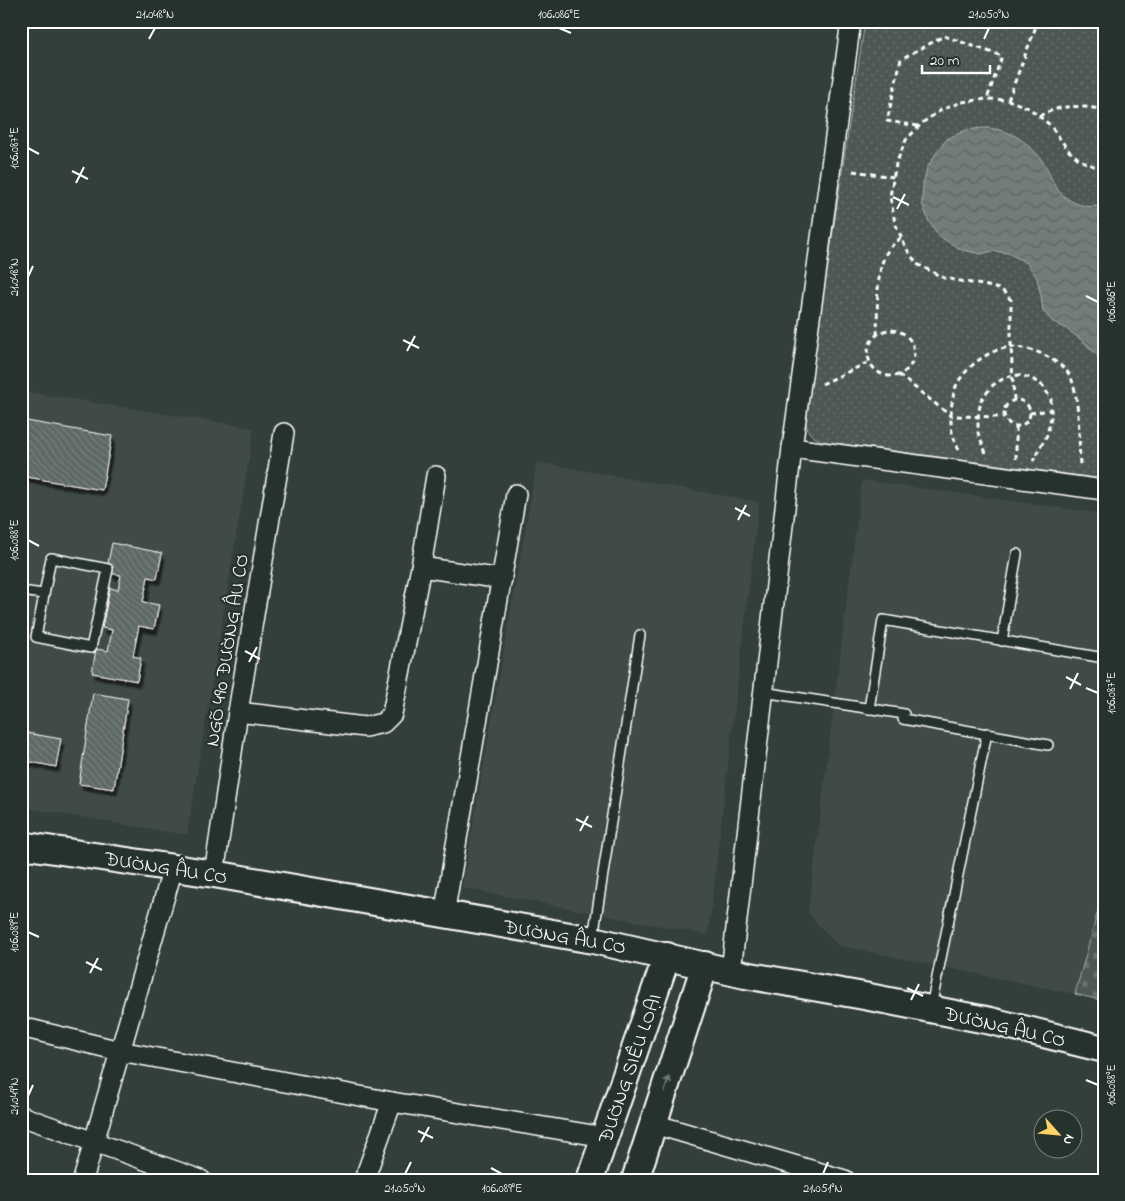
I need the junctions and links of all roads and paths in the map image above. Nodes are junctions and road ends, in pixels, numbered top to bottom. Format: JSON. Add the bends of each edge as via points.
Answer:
{"nodes":[{"id":1,"x":851,"y":21,"type":"edge"},
{"id":2,"x":1038,"y":21,"type":"edge"},
{"id":3,"x":986,"y":99,"type":"junction"},
{"id":4,"x":1008,"y":100,"type":"junction"},
{"id":5,"x":1104,"y":110,"type":"edge"},
{"id":6,"x":1039,"y":116,"type":"junction"},
{"id":7,"x":919,"y":126,"type":"junction"},
{"id":8,"x":1104,"y":167,"type":"edge"},
{"id":9,"x":853,"y":171,"type":"dead end"},
{"id":10,"x":893,"y":177,"type":"junction"},
{"id":11,"x":902,"y":238,"type":"junction"},
{"id":12,"x":877,"y":335,"type":"junction"},
{"id":13,"x":1011,"y":347,"type":"junction"},
{"id":14,"x":869,"y":362,"type":"junction"},
{"id":15,"x":898,"y":375,"type":"junction"},
{"id":16,"x":1013,"y":375,"type":"junction"},
{"id":17,"x":819,"y":385,"type":"dead end"},
{"id":18,"x":1014,"y":400,"type":"junction"},
{"id":19,"x":1051,"y":410,"type":"junction"},
{"id":20,"x":1030,"y":412,"type":"junction"},
{"id":21,"x":951,"y":416,"type":"junction"},
{"id":22,"x":978,"y":417,"type":"junction"},
{"id":23,"x":1004,"y":417,"type":"junction"},
{"id":24,"x":1016,"y":427,"type":"junction"},
{"id":25,"x":284,"y":433,"type":"dead end"},
{"id":26,"x":792,"y":448,"type":"junction"},
{"id":27,"x":961,"y":454,"type":"dead end"},
{"id":28,"x":988,"y":458,"type":"dead end"},
{"id":29,"x":1016,"y":462,"type":"dead end"},
{"id":30,"x":1031,"y":464,"type":"dead end"},
{"id":31,"x":1080,"y":470,"type":"dead end"},
{"id":32,"x":436,"y":476,"type":"dead end"},
{"id":33,"x":1104,"y":490,"type":"edge"},
{"id":34,"x":516,"y":494,"type":"dead end"},
{"id":35,"x":1017,"y":554,"type":"dead end"},
{"id":36,"x":422,"y":567,"type":"junction"},
{"id":37,"x":502,"y":579,"type":"junction"},
{"id":38,"x":21,"y":591,"type":"edge"},
{"id":39,"x":43,"y":594,"type":"junction"},
{"id":40,"x":640,"y":635,"type":"dead end"},
{"id":41,"x":1002,"y":640,"type":"junction"},
{"id":42,"x":1104,"y":658,"type":"edge"},
{"id":43,"x":763,"y":692,"type":"junction"},
{"id":44,"x":869,"y":709,"type":"junction"},
{"id":45,"x":238,"y":712,"type":"junction"},
{"id":46,"x":987,"y":733,"type":"junction"},
{"id":47,"x":1048,"y":745,"type":"dead end"},
{"id":48,"x":21,"y":845,"type":"edge"},
{"id":49,"x":173,"y":868,"type":"junction"},
{"id":50,"x":214,"y":874,"type":"junction"},
{"id":51,"x":444,"y":915,"type":"junction"},
{"id":52,"x":593,"y":940,"type":"junction"},
{"id":53,"x":667,"y":956,"type":"junction"},
{"id":54,"x":705,"y":965,"type":"junction"},
{"id":55,"x":731,"y":971,"type":"junction"},
{"id":56,"x":930,"y":1009,"type":"junction"},
{"id":57,"x":21,"y":1027,"type":"edge"},
{"id":58,"x":1104,"y":1049,"type":"edge"},
{"id":59,"x":120,"y":1051,"type":"junction"},
{"id":60,"x":392,"y":1102,"type":"junction"},
{"id":61,"x":21,"y":1116,"type":"edge"},
{"id":62,"x":654,"y":1124,"type":"junction"},
{"id":63,"x":605,"y":1138,"type":"junction"},
{"id":64,"x":95,"y":1143,"type":"junction"},
{"id":65,"x":83,"y":1180,"type":"edge"},
{"id":66,"x":201,"y":1180,"type":"edge"},
{"id":67,"x":364,"y":1180,"type":"edge"},
{"id":68,"x":590,"y":1180,"type":"edge"},
{"id":69,"x":635,"y":1180,"type":"edge"},
{"id":70,"x":845,"y":1180,"type":"edge"}],
"edges":[{"from":1,"to":26,"type":"street"},
{"from":2,"to":4,"type":"path"},
{"from":3,"to":4,"type":"path"},
{"from":3,"to":7,"type":"path","via":[[962,102],[941,110]]},
{"from":3,"to":7,"type":"path","via":[[1002,56],[944,36],[900,60],[886,121]]},
{"from":4,"to":6,"type":"path","via":[[1029,108]]},
{"from":5,"to":6,"type":"path","via":[[1070,106]]},
{"from":6,"to":8,"type":"path","via":[[1080,160]]},
{"from":7,"to":10,"type":"path","via":[[906,140]]},
{"from":9,"to":10,"type":"path"},
{"from":10,"to":11,"type":"path","via":[[890,196],[895,223]]},
{"from":11,"to":12,"type":"path","via":[[895,242],[883,262]]},
{"from":11,"to":13,"type":"path","via":[[917,264],[944,278],[1002,290],[1011,300]]},
{"from":12,"to":14,"type":"path","via":[[869,347]]},
{"from":12,"to":15,"type":"path","via":[[884,331],[898,331],[905,334],[914,347],[910,367]]},
{"from":13,"to":16,"type":"path"},
{"from":13,"to":21,"type":"path","via":[[983,357],[970,367],[957,385]]},
{"from":13,"to":31,"type":"path","via":[[1038,352],[1068,372],[1076,401]]},
{"from":14,"to":15,"type":"path","via":[[885,376]]},
{"from":14,"to":17,"type":"path"},
{"from":15,"to":21,"type":"path"},
{"from":16,"to":18,"type":"path"},
{"from":16,"to":19,"type":"path","via":[[1031,378],[1043,386],[1051,400]]},
{"from":16,"to":22,"type":"path","via":[[993,385],[980,400]]},
{"from":18,"to":20,"type":"path","via":[[1023,401]]},
{"from":18,"to":23,"type":"path","via":[[1006,404]]},
{"from":19,"to":20,"type":"path"},
{"from":19,"to":30,"type":"path","via":[[1047,435]]},
{"from":20,"to":24,"type":"path","via":[[1028,421]]},
{"from":21,"to":22,"type":"path"},
{"from":21,"to":27,"type":"path","via":[[952,435]]},
{"from":22,"to":23,"type":"path"},
{"from":22,"to":28,"type":"path","via":[[978,433]]},
{"from":23,"to":24,"type":"path","via":[[1008,424]]},
{"from":24,"to":29,"type":"path"},
{"from":25,"to":45,"type":"street","name":"NGÕ 490 ĐƯỜNG ÂU CƠ"},
{"from":26,"to":33,"type":"street"},
{"from":26,"to":43,"type":"street"},
{"from":32,"to":36,"type":"street"},
{"from":34,"to":37,"type":"street"},
{"from":35,"to":41,"type":"lane"},
{"from":36,"to":37,"type":"street"},
{"from":36,"to":45,"type":"street","via":[[392,714],[383,723],[365,727]]},
{"from":37,"to":51,"type":"street"},
{"from":38,"to":39,"type":"lane"},
{"from":39,"to":39,"type":"lane","via":[[51,558],[108,569],[91,648],[36,636]]},
{"from":40,"to":52,"type":"lane"},
{"from":41,"to":42,"type":"lane"},
{"from":41,"to":44,"type":"lane","via":[[883,620]]},
{"from":43,"to":44,"type":"lane"},
{"from":43,"to":55,"type":"street"},
{"from":44,"to":46,"type":"lane","via":[[904,714],[904,719]]},
{"from":45,"to":50,"type":"street","name":"NGÕ 490 ĐƯỜNG ÂU CƠ"},
{"from":46,"to":47,"type":"lane"},
{"from":46,"to":56,"type":"lane"},
{"from":48,"to":49,"type":"main road","name":"ĐƯỜNG ÂU CƠ"},
{"from":49,"to":50,"type":"main road","name":"ĐƯỜNG ÂU CƠ"},
{"from":49,"to":59,"type":"street"},
{"from":50,"to":51,"type":"main road","name":"ĐƯỜNG ÂU CƠ"},
{"from":51,"to":52,"type":"main road","name":"ĐƯỜNG ÂU CƠ"},
{"from":52,"to":53,"type":"main road","name":"ĐƯỜNG ÂU CƠ"},
{"from":53,"to":54,"type":"main road","name":"ĐƯỜNG ÂU CƠ"},
{"from":53,"to":63,"type":"main road","name":"ĐƯỜNG SIÊU LOẠI"},
{"from":54,"to":55,"type":"main road","name":"ĐƯỜNG ÂU CƠ"},
{"from":62,"to":54,"type":"main road","name":"ĐƯỜNG SIÊU LOẠI","one_way":true},
{"from":55,"to":56,"type":"main road","name":"ĐƯỜNG ÂU CƠ"},
{"from":56,"to":58,"type":"main road","name":"ĐƯỜNG ÂU CƠ"},
{"from":57,"to":59,"type":"street"},
{"from":59,"to":60,"type":"street"},
{"from":59,"to":64,"type":"street"},
{"from":60,"to":63,"type":"street"},
{"from":60,"to":67,"type":"street"},
{"from":61,"to":64,"type":"street"},
{"from":62,"to":69,"type":"main road","name":"ĐƯỜNG SIÊU LOẠI"},
{"from":62,"to":70,"type":"street"},
{"from":63,"to":68,"type":"main road","name":"ĐƯỜNG SIÊU LOẠI"},
{"from":64,"to":65,"type":"street"},
{"from":64,"to":66,"type":"street"}]}
